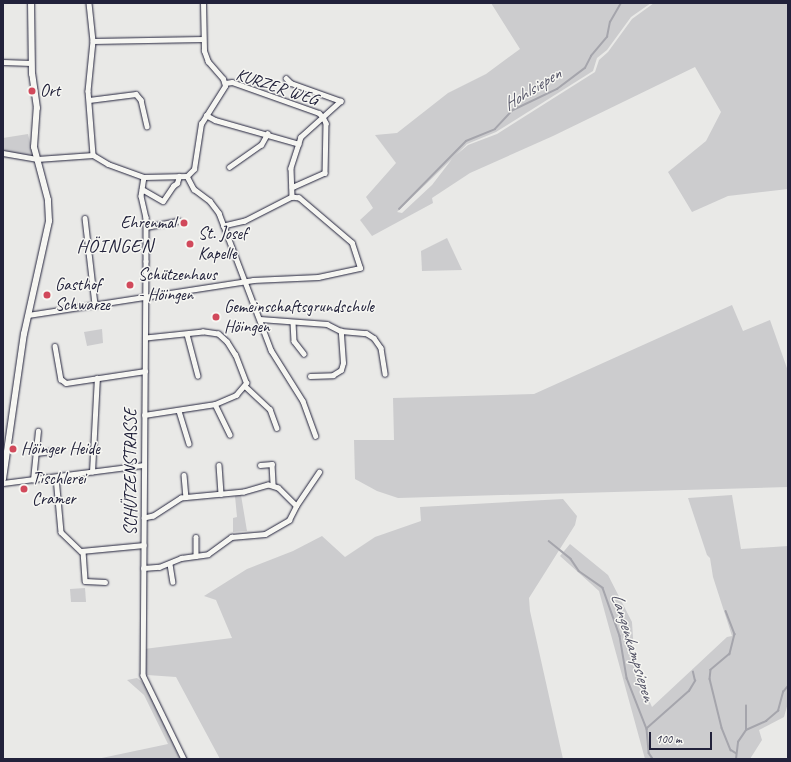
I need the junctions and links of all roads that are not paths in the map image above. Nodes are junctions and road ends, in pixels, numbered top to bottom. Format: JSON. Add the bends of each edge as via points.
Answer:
{"nodes":[{"id":1,"x":31,"y":3,"type":"edge"},
{"id":2,"x":89,"y":3,"type":"edge"},
{"id":3,"x":203,"y":3,"type":"edge"},
{"id":4,"x":203,"y":39,"type":"junction"},
{"id":5,"x":92,"y":41,"type":"junction"},
{"id":6,"x":3,"y":62,"type":"edge"},
{"id":7,"x":31,"y":63,"type":"junction"},
{"id":8,"x":286,"y":78,"type":"dead end"},
{"id":9,"x":225,"y":83,"type":"junction"},
{"id":10,"x":89,"y":100,"type":"junction"},
{"id":11,"x":206,"y":115,"type":"junction"},
{"id":12,"x":323,"y":117,"type":"junction"},
{"id":13,"x":147,"y":126,"type":"dead end"},
{"id":14,"x":267,"y":134,"type":"junction"},
{"id":15,"x":299,"y":144,"type":"junction"},
{"id":16,"x":3,"y":153,"type":"edge"},
{"id":17,"x":93,"y":155,"type":"junction"},
{"id":18,"x":37,"y":159,"type":"junction"},
{"id":19,"x":229,"y":167,"type":"dead end"},
{"id":20,"x":179,"y":176,"type":"junction"},
{"id":21,"x":187,"y":176,"type":"junction"},
{"id":22,"x":144,"y":177,"type":"junction"},
{"id":23,"x":292,"y":188,"type":"junction"},
{"id":24,"x":142,"y":189,"type":"junction"},
{"id":25,"x":292,"y":197,"type":"junction"},
{"id":26,"x":85,"y":218,"type":"dead end"},
{"id":27,"x":178,"y":221,"type":"dead end"},
{"id":28,"x":146,"y":226,"type":"junction"},
{"id":29,"x":224,"y":226,"type":"junction"},
{"id":30,"x":244,"y":281,"type":"junction"},
{"id":31,"x":146,"y":297,"type":"junction"},
{"id":32,"x":95,"y":305,"type":"junction"},
{"id":33,"x":28,"y":315,"type":"junction"},
{"id":34,"x":260,"y":320,"type":"junction"},
{"id":35,"x":293,"y":322,"type":"junction"},
{"id":36,"x":341,"y":331,"type":"junction"},
{"id":37,"x":187,"y":334,"type":"junction"},
{"id":38,"x":146,"y":338,"type":"junction"},
{"id":39,"x":55,"y":346,"type":"dead end"},
{"id":40,"x":304,"y":354,"type":"dead end"},
{"id":41,"x":145,"y":370,"type":"junction"},
{"id":42,"x":385,"y":374,"type":"dead end"},
{"id":43,"x":198,"y":376,"type":"dead end"},
{"id":44,"x":310,"y":376,"type":"dead end"},
{"id":45,"x":97,"y":378,"type":"junction"},
{"id":46,"x":245,"y":386,"type":"junction"},
{"id":47,"x":215,"y":404,"type":"junction"},
{"id":48,"x":179,"y":411,"type":"junction"},
{"id":49,"x":144,"y":416,"type":"junction"},
{"id":50,"x":277,"y":428,"type":"dead end"},
{"id":51,"x":38,"y":431,"type":"dead end"},
{"id":52,"x":230,"y":435,"type":"dead end"},
{"id":53,"x":316,"y":436,"type":"dead end"},
{"id":54,"x":189,"y":443,"type":"dead end"},
{"id":55,"x":52,"y":451,"type":"dead end"},
{"id":56,"x":36,"y":453,"type":"junction"},
{"id":57,"x":144,"y":465,"type":"junction"},
{"id":58,"x":220,"y":465,"type":"dead end"},
{"id":59,"x":260,"y":465,"type":"dead end"},
{"id":60,"x":92,"y":472,"type":"junction"},
{"id":61,"x":319,"y":472,"type":"dead end"},
{"id":62,"x":184,"y":475,"type":"dead end"},
{"id":63,"x":56,"y":477,"type":"junction"},
{"id":64,"x":3,"y":479,"type":"edge"},
{"id":65,"x":33,"y":480,"type":"junction"},
{"id":66,"x":3,"y":483,"type":"edge"},
{"id":67,"x":273,"y":485,"type":"junction"},
{"id":68,"x":221,"y":494,"type":"junction"},
{"id":69,"x":186,"y":497,"type":"junction"},
{"id":70,"x":296,"y":506,"type":"junction"},
{"id":71,"x":144,"y":518,"type":"junction"},
{"id":72,"x":196,"y":537,"type":"dead end"},
{"id":73,"x":144,"y":545,"type":"junction"},
{"id":74,"x":83,"y":551,"type":"junction"},
{"id":75,"x":196,"y":556,"type":"junction"},
{"id":76,"x":170,"y":564,"type":"junction"},
{"id":77,"x":143,"y":568,"type":"junction"},
{"id":78,"x":105,"y":582,"type":"dead end"},
{"id":79,"x":173,"y":582,"type":"dead end"},
{"id":80,"x":184,"y":759,"type":"edge"}],
"edges":[{"from":1,"to":7,"type":"main road"},
{"from":2,"to":5,"type":"street"},
{"from":3,"to":4,"type":"street"},
{"from":4,"to":5,"type":"street"},
{"from":4,"to":9,"type":"street","via":[[208,62]]},
{"from":5,"to":10,"type":"street"},
{"from":6,"to":7,"type":"street"},
{"from":7,"to":18,"type":"main road","via":[[37,102],[34,138]]},
{"from":8,"to":12,"type":"street","via":[[291,83],[342,101]]},
{"from":9,"to":11,"type":"street","via":[[223,93]]},
{"from":9,"to":12,"type":"street","name":"KURZER WEG","via":[[232,82],[319,113]]},
{"from":10,"to":13,"type":"street","via":[[136,94],[141,100]]},
{"from":10,"to":17,"type":"street"},
{"from":11,"to":14,"type":"street","via":[[215,120]]},
{"from":11,"to":21,"type":"street","via":[[199,129],[194,169]]},
{"from":12,"to":15,"type":"street","via":[[302,135]]},
{"from":12,"to":23,"type":"street","name":"KURZER WEG","via":[[326,124],[324,173]]},
{"from":14,"to":15,"type":"street"},
{"from":14,"to":19,"type":"street","via":[[261,145]]},
{"from":15,"to":23,"type":"street","via":[[291,168]]},
{"from":16,"to":18,"type":"street"},
{"from":17,"to":18,"type":"street"},
{"from":17,"to":22,"type":"street","via":[[108,164]]},
{"from":18,"to":33,"type":"main road","via":[[48,200],[49,221]]},
{"from":20,"to":21,"type":"street"},
{"from":20,"to":22,"type":"street"},
{"from":20,"to":24,"type":"street","via":[[177,183],[163,201]]},
{"from":21,"to":29,"type":"street","via":[[194,189],[216,208]]},
{"from":22,"to":24,"type":"street","name":"SCHÜTZENSTRASSE"},
{"from":23,"to":25,"type":"street"},
{"from":24,"to":28,"type":"street","name":"SCHÜTZENSTRASSE"},
{"from":25,"to":29,"type":"street","via":[[245,221]]},
{"from":25,"to":30,"type":"street","via":[[305,201],[352,243],[358,254],[360,268],[318,277]]},
{"from":26,"to":32,"type":"street"},
{"from":27,"to":28,"type":"street"},
{"from":28,"to":31,"type":"street","name":"SCHÜTZENSTRASSE"},
{"from":29,"to":30,"type":"street"},
{"from":30,"to":31,"type":"street"},
{"from":30,"to":34,"type":"street"},
{"from":31,"to":32,"type":"street"},
{"from":31,"to":38,"type":"street","name":"SCHÜTZENSTRASSE"},
{"from":32,"to":33,"type":"street"},
{"from":33,"to":64,"type":"main road"},
{"from":34,"to":35,"type":"street"},
{"from":34,"to":53,"type":"street","via":[[273,355],[306,406]]},
{"from":35,"to":36,"type":"street","via":[[327,324]]},
{"from":35,"to":40,"type":"street","via":[[294,341]]},
{"from":36,"to":42,"type":"street","via":[[363,332],[374,338],[383,354]]},
{"from":36,"to":44,"type":"street","via":[[341,370],[333,375]]},
{"from":37,"to":38,"type":"street"},
{"from":37,"to":43,"type":"street"},
{"from":37,"to":46,"type":"street","via":[[212,332],[223,338],[240,365]]},
{"from":38,"to":41,"type":"street","name":"SCHÜTZENSTRASSE"},
{"from":39,"to":45,"type":"street","via":[[63,382]]},
{"from":41,"to":45,"type":"street"},
{"from":41,"to":49,"type":"street","name":"SCHÜTZENSTRASSE"},
{"from":45,"to":60,"type":"street"},
{"from":46,"to":47,"type":"street","via":[[236,395]]},
{"from":46,"to":50,"type":"street","via":[[270,409]]},
{"from":47,"to":48,"type":"street"},
{"from":47,"to":52,"type":"street"},
{"from":48,"to":49,"type":"street"},
{"from":48,"to":54,"type":"street"},
{"from":49,"to":57,"type":"street","name":"SCHÜTZENSTRASSE"},
{"from":51,"to":56,"type":"street"},
{"from":55,"to":56,"type":"street"},
{"from":56,"to":65,"type":"street"},
{"from":57,"to":60,"type":"street"},
{"from":57,"to":71,"type":"street","name":"SCHÜTZENSTRASSE"},
{"from":58,"to":68,"type":"street"},
{"from":59,"to":67,"type":"street","via":[[272,464]]},
{"from":60,"to":63,"type":"street"},
{"from":61,"to":70,"type":"street"},
{"from":62,"to":69,"type":"street"},
{"from":63,"to":65,"type":"street"},
{"from":63,"to":74,"type":"street","via":[[61,532]]},
{"from":65,"to":66,"type":"street"},
{"from":67,"to":68,"type":"street"},
{"from":67,"to":70,"type":"street"},
{"from":68,"to":69,"type":"street"},
{"from":69,"to":71,"type":"street","via":[[174,500],[152,516]]},
{"from":70,"to":75,"type":"street","via":[[289,520],[272,532],[258,536],[231,537],[211,552]]},
{"from":71,"to":73,"type":"street","name":"SCHÜTZENSTRASSE"},
{"from":72,"to":75,"type":"street"},
{"from":73,"to":74,"type":"street"},
{"from":73,"to":77,"type":"street","name":"SCHÜTZENSTRASSE"},
{"from":74,"to":78,"type":"street","via":[[85,581]]},
{"from":75,"to":76,"type":"street","via":[[178,559]]},
{"from":76,"to":77,"type":"street"},
{"from":76,"to":79,"type":"street"},
{"from":77,"to":80,"type":"street","name":"SCHÜTZENSTRASSE","via":[[143,675]]}]}
